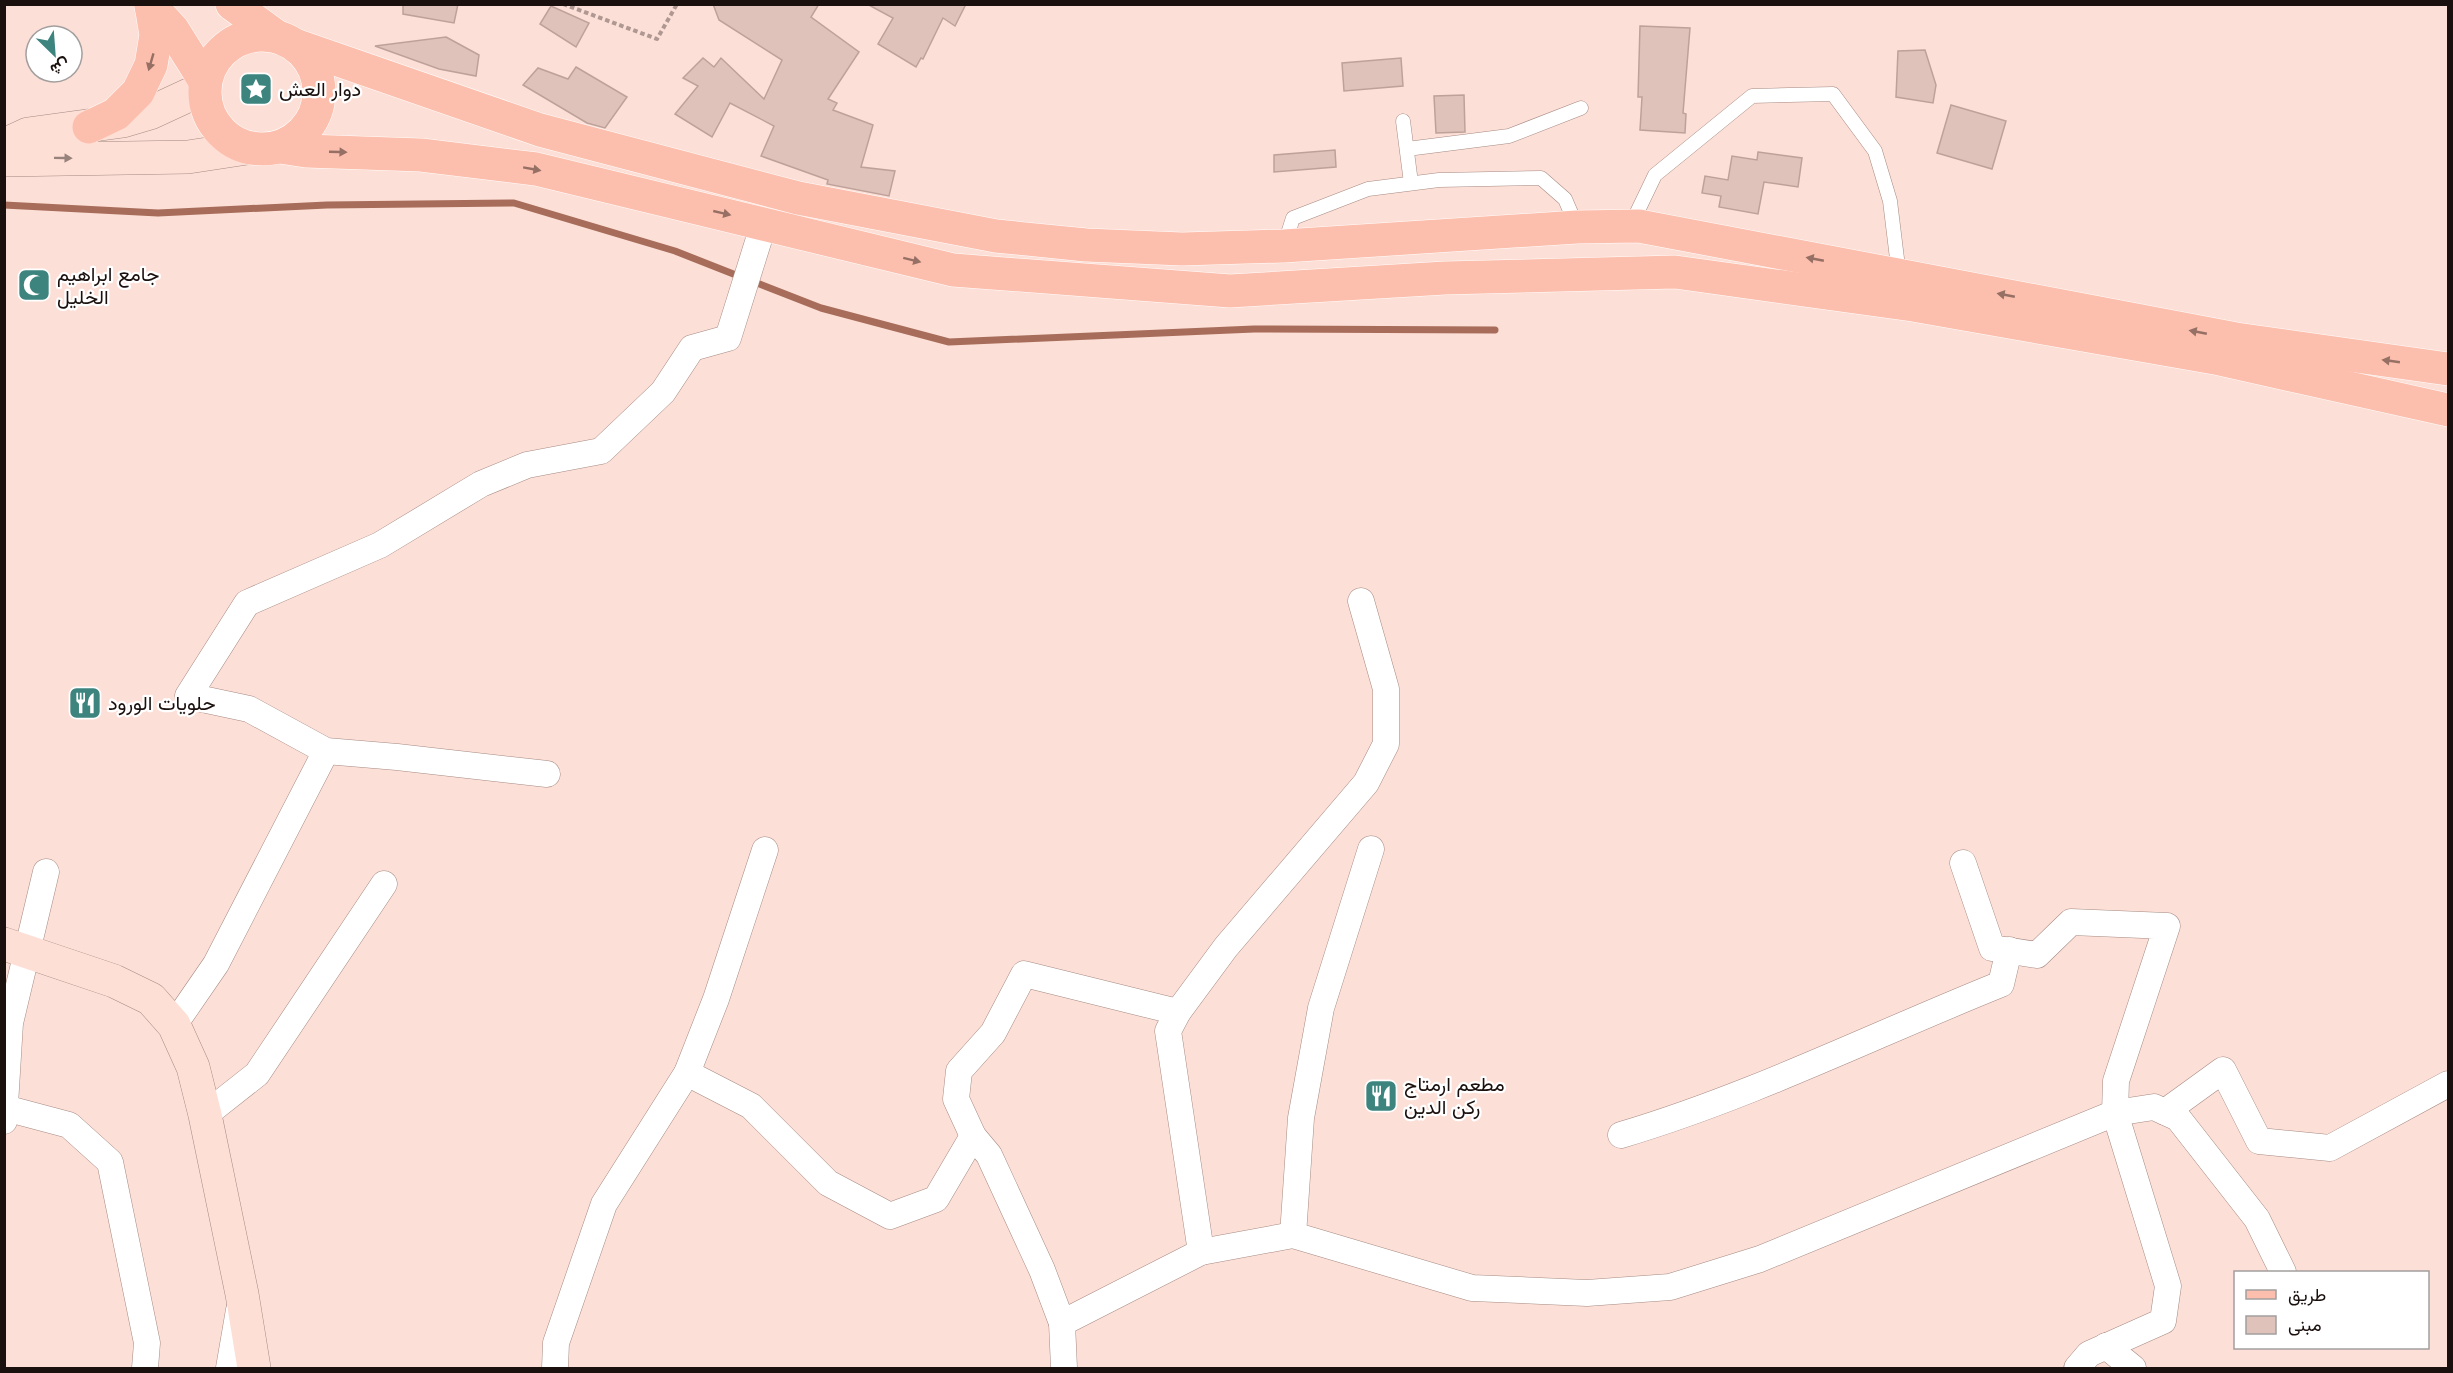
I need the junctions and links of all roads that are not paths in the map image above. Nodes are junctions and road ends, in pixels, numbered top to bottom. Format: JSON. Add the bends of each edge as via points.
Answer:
{"nodes":[{"id":1,"x":232,"y":4,"type":"edge"},
{"id":2,"x":150,"y":5,"type":"edge"},
{"id":3,"x":286,"y":41,"type":"junction"},
{"id":4,"x":205,"y":84,"type":"junction"},
{"id":5,"x":1581,"y":108,"type":"dead end"},
{"id":6,"x":1403,"y":121,"type":"dead end"},
{"id":7,"x":88,"y":127,"type":"junction"},
{"id":8,"x":4,"y":145,"type":"edge"},
{"id":9,"x":280,"y":147,"type":"junction"},
{"id":10,"x":247,"y":148,"type":"junction"},
{"id":11,"x":1407,"y":149,"type":"junction"},
{"id":12,"x":4,"y":160,"type":"edge"},
{"id":13,"x":1412,"y":183,"type":"junction"},
{"id":14,"x":764,"y":223,"type":"junction"},
{"id":15,"x":1631,"y":226,"type":"junction"},
{"id":16,"x":1577,"y":227,"type":"junction"},
{"id":17,"x":1284,"y":246,"type":"junction"},
{"id":18,"x":1899,"y":275,"type":"junction"},
{"id":19,"x":2448,"y":369,"type":"edge"},
{"id":20,"x":2443,"y":411,"type":"edge"},
{"id":21,"x":1361,"y":602,"type":"dead end"},
{"id":22,"x":326,"y":751,"type":"junction"},
{"id":23,"x":548,"y":774,"type":"dead end"},
{"id":24,"x":1371,"y":849,"type":"dead end"},
{"id":25,"x":765,"y":850,"type":"dead end"},
{"id":26,"x":1963,"y":863,"type":"dead end"},
{"id":27,"x":46,"y":872,"type":"dead end"},
{"id":28,"x":384,"y":884,"type":"dead end"},
{"id":29,"x":16,"y":948,"type":"edge"},
{"id":30,"x":2009,"y":950,"type":"junction"},
{"id":31,"x":1178,"y":1012,"type":"junction"},
{"id":32,"x":174,"y":1025,"type":"junction"},
{"id":33,"x":687,"y":1073,"type":"junction"},
{"id":34,"x":2448,"y":1084,"type":"edge"},
{"id":35,"x":2165,"y":1112,"type":"junction"},
{"id":36,"x":2115,"y":1113,"type":"junction"},
{"id":37,"x":5,"y":1114,"type":"edge"},
{"id":38,"x":205,"y":1115,"type":"junction"},
{"id":39,"x":1621,"y":1135,"type":"dead end"},
{"id":40,"x":973,"y":1136,"type":"junction"},
{"id":41,"x":1293,"y":1235,"type":"junction"},
{"id":42,"x":1201,"y":1252,"type":"junction"},
{"id":43,"x":2283,"y":1271,"type":"edge"},
{"id":44,"x":242,"y":1294,"type":"junction"},
{"id":45,"x":1062,"y":1323,"type":"junction"},
{"id":46,"x":2106,"y":1346,"type":"junction"},
{"id":47,"x":145,"y":1368,"type":"edge"},
{"id":48,"x":229,"y":1368,"type":"edge"},
{"id":49,"x":254,"y":1368,"type":"edge"},
{"id":50,"x":555,"y":1368,"type":"edge"},
{"id":51,"x":1064,"y":1368,"type":"edge"},
{"id":52,"x":2078,"y":1368,"type":"edge"},
{"id":53,"x":2133,"y":1368,"type":"edge"}],
"edges":[{"from":1,"to":3,"type":"main road"},
{"from":2,"to":4,"type":"main road","via":[[173,30]]},
{"from":2,"to":7,"type":"main road","one_way":true,"via":[[156,35],[152,65],[138,92],[116,114]]},
{"from":3,"to":4,"type":"main road","via":[[261,35],[231,44],[210,66]]},
{"from":3,"to":9,"type":"main road","via":[[308,58],[317,74],[320,92],[309,126]]},
{"from":3,"to":17,"type":"main road","via":[[540,130],[798,198],[996,236],[1086,245],[1182,249]]},
{"from":4,"to":7,"type":"street","via":[[150,113]]},
{"from":4,"to":10,"type":"main road","via":[[210,119],[232,142]]},
{"from":5,"to":11,"type":"lane","via":[[1509,136]]},
{"from":6,"to":11,"type":"lane"},
{"from":7,"to":8,"type":"street","via":[[28,134]]},
{"from":9,"to":10,"type":"main road"},
{"from":9,"to":14,"type":"main road","one_way":true,"via":[[421,155],[536,169]]},
{"from":12,"to":10,"type":"street","one_way":true,"via":[[188,157]]},
{"from":11,"to":13,"type":"lane"},
{"from":13,"to":16,"type":"lane","via":[[1541,178],[1564,199]]},
{"from":13,"to":17,"type":"lane","via":[[1368,189],[1293,218]]},
{"from":14,"to":20,"type":"main road","one_way":true,"via":[[953,270],[1230,291],[1445,278],[1676,272],[1913,305],[2216,358]]},
{"from":14,"to":22,"type":"street","via":[[728,338],[692,348],[663,392],[601,451],[527,465],[481,484],[380,545],[247,603],[188,696],[249,710]]},
{"from":15,"to":16,"type":"main road"},
{"from":18,"to":15,"type":"main road","one_way":true},
{"from":15,"to":18,"type":"lane","via":[[1655,175],[1752,96],[1833,94],[1875,151],[1890,201]]},
{"from":16,"to":17,"type":"main road"},
{"from":19,"to":18,"type":"main road","one_way":true,"via":[[2236,339]]},
{"from":21,"to":31,"type":"street","via":[[1386,689],[1386,744],[1366,783],[1226,947]]},
{"from":22,"to":23,"type":"street"},
{"from":22,"to":32,"type":"street","via":[[216,963]]},
{"from":24,"to":41,"type":"street","via":[[1321,1008],[1301,1118]]},
{"from":25,"to":33,"type":"street"},
{"from":26,"to":30,"type":"street","via":[[1992,948]]},
{"from":27,"to":29,"type":"street"},
{"from":28,"to":38,"type":"street","via":[[257,1074]]},
{"from":29,"to":32,"type":"street","via":[[114,981],[151,999]]},
{"from":29,"to":37,"type":"street"},
{"from":30,"to":36,"type":"street","via":[[2037,955],[2071,922],[2167,926],[2116,1081]]},
{"from":30,"to":39,"type":"street","via":[[2001,984],[1798,1072]]},
{"from":31,"to":40,"type":"street","via":[[1024,974],[993,1033],[959,1071],[956,1099]]},
{"from":31,"to":42,"type":"street","via":[[1168,1031]]},
{"from":32,"to":38,"type":"street","via":[[193,1067]]},
{"from":33,"to":40,"type":"street","via":[[751,1106],[828,1183],[890,1216],[936,1199]]},
{"from":33,"to":50,"type":"street","via":[[604,1204],[556,1343]]},
{"from":34,"to":35,"type":"street","via":[[2330,1148],[2259,1141],[2223,1070]]},
{"from":35,"to":36,"type":"street","via":[[2154,1107]]},
{"from":35,"to":43,"type":"street","via":[[2178,1118],[2257,1219]]},
{"from":36,"to":41,"type":"street","via":[[1781,1251],[1670,1287],[1587,1293],[1472,1288]]},
{"from":36,"to":46,"type":"street","via":[[2168,1286],[2163,1321]]},
{"from":37,"to":47,"type":"street","via":[[69,1125],[110,1162],[147,1343]]},
{"from":38,"to":44,"type":"street"},
{"from":40,"to":45,"type":"street","via":[[989,1155]]},
{"from":41,"to":42,"type":"street"},
{"from":42,"to":45,"type":"street"},
{"from":44,"to":48,"type":"street"},
{"from":44,"to":49,"type":"street"},
{"from":45,"to":51,"type":"street"},
{"from":46,"to":52,"type":"street","via":[[2089,1354]]},
{"from":46,"to":53,"type":"street"}]}
